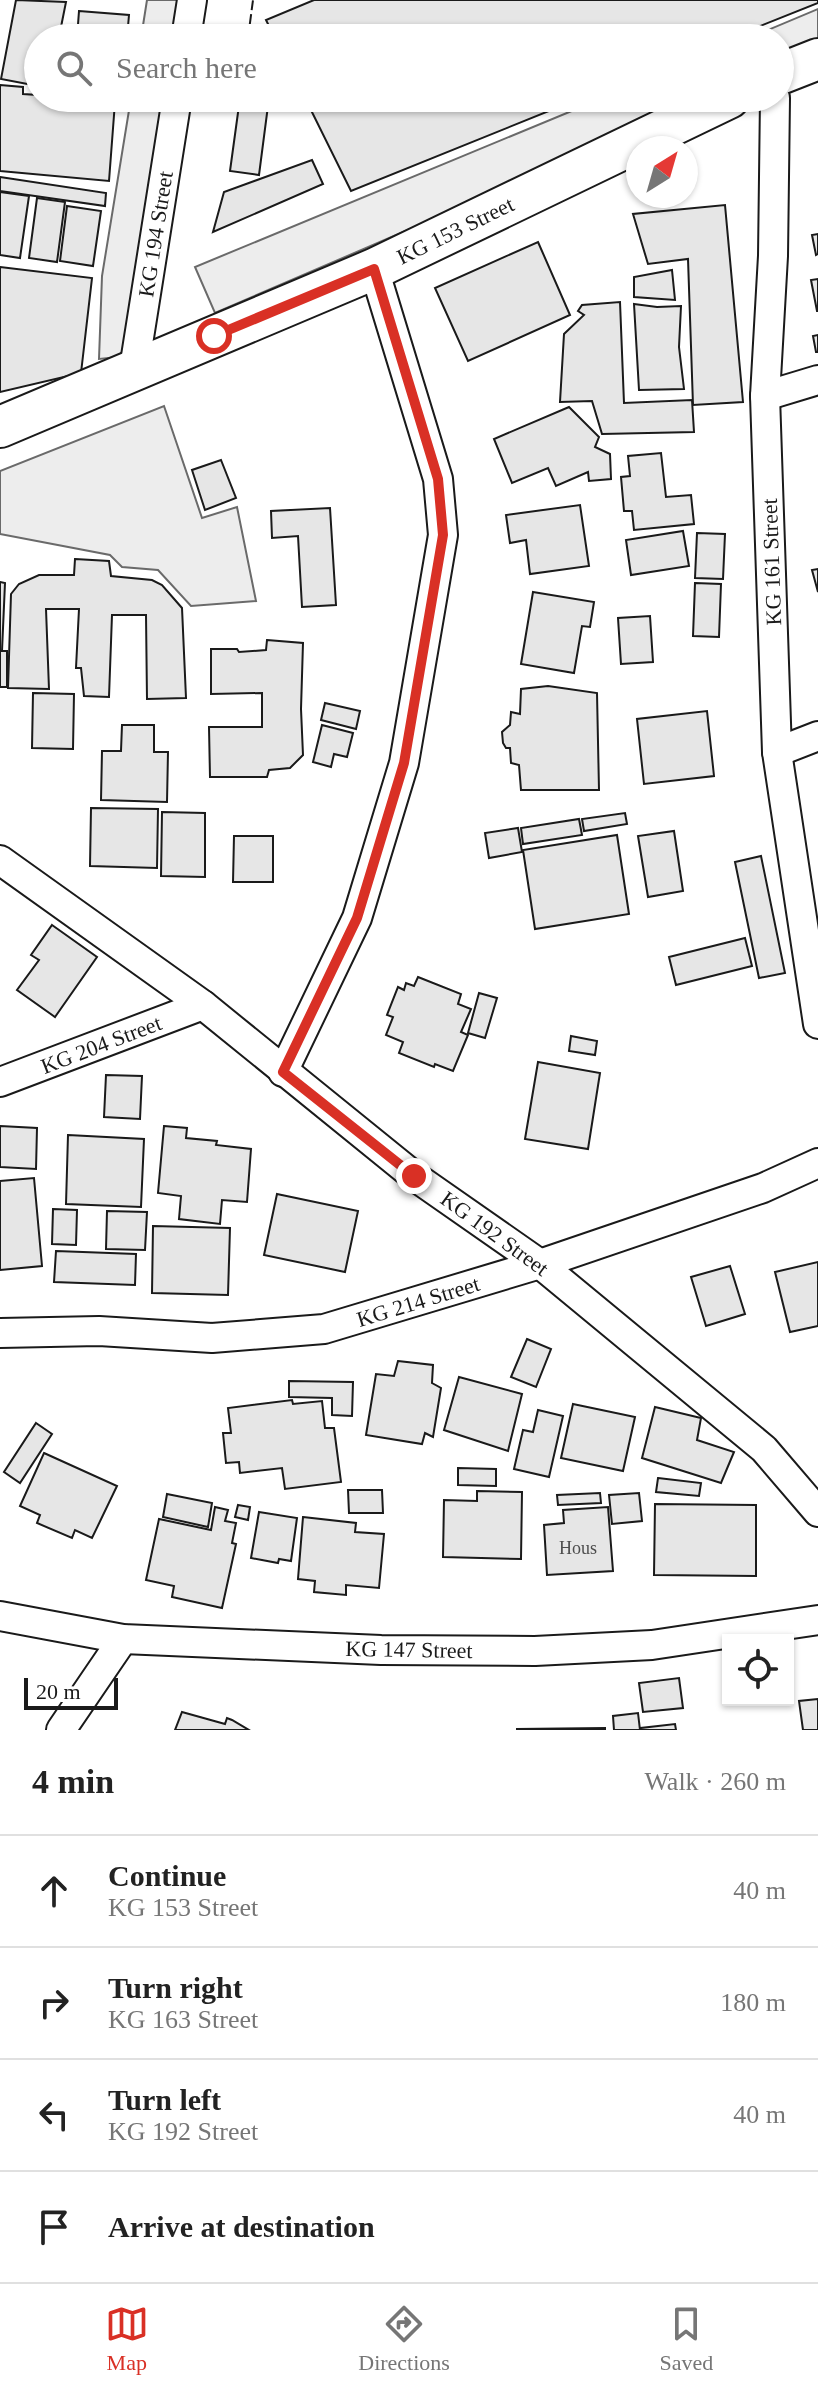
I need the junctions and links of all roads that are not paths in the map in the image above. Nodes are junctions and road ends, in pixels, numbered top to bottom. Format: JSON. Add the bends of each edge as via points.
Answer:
{"nodes":[{"id":1,"x":192,"y":0,"type":"edge"},
{"id":2,"x":188,"y":24,"type":"edge"},
{"id":3,"x":818,"y":59,"type":"edge"},
{"id":4,"x":794,"y":68,"type":"edge"},
{"id":5,"x":175,"y":112,"type":"edge"},
{"id":6,"x":700,"y":112,"type":"edge"},
{"id":7,"x":775,"y":112,"type":"edge"},
{"id":8,"x":374,"y":269,"type":"junction"},
{"id":9,"x":134,"y":369,"type":"junction"},
{"id":10,"x":818,"y":380,"type":"edge"},
{"id":11,"x":765,"y":396,"type":"junction"},
{"id":12,"x":0,"y":427,"type":"edge"},
{"id":13,"x":818,"y":736,"type":"edge"},
{"id":14,"x":777,"y":752,"type":"junction"},
{"id":15,"x":0,"y":860,"type":"edge"},
{"id":16,"x":203,"y":1005,"type":"junction"},
{"id":17,"x":818,"y":1024,"type":"edge"},
{"id":18,"x":283,"y":1072,"type":"junction"},
{"id":19,"x":0,"y":1082,"type":"edge"},
{"id":20,"x":818,"y":1163,"type":"edge"},
{"id":21,"x":540,"y":1264,"type":"junction"},
{"id":22,"x":0,"y":1333,"type":"edge"},
{"id":23,"x":818,"y":1512,"type":"edge"},
{"id":24,"x":0,"y":1616,"type":"edge"},
{"id":25,"x":818,"y":1620,"type":"edge"},
{"id":26,"x":123,"y":1639,"type":"junction"},
{"id":27,"x":61,"y":1730,"type":"edge"}],
"edges":[{"from":1,"to":2,"type":"street"},
{"from":3,"to":4,"type":"street"},
{"from":5,"to":9,"type":"street","name":"KG 194 Street"},
{"from":6,"to":8,"type":"street","name":"KG 153 Street"},
{"from":7,"to":11,"type":"street","name":"KG 161 Street"},
{"from":8,"to":9,"type":"street","name":"KG 153 Street"},
{"from":8,"to":18,"type":"street","via":[[438,479],[443,535],[404,763],[357,918]]},
{"from":9,"to":12,"type":"street","name":"KG 153 Street"},
{"from":10,"to":11,"type":"street"},
{"from":11,"to":14,"type":"street","name":"KG 161 Street"},
{"from":13,"to":14,"type":"street"},
{"from":14,"to":17,"type":"street","name":"KG 161 Street"},
{"from":15,"to":16,"type":"street","name":"KG 192 Street"},
{"from":16,"to":18,"type":"street","name":"KG 192 Street"},
{"from":16,"to":19,"type":"street","name":"KG 204 Street"},
{"from":18,"to":21,"type":"street","name":"KG 192 Street","via":[[414,1176]]},
{"from":20,"to":21,"type":"street","name":"KG 214 Street","via":[[763,1188]]},
{"from":21,"to":22,"type":"street","name":"KG 214 Street","via":[[324,1329],[212,1338],[99,1331]]},
{"from":21,"to":23,"type":"street","name":"KG 192 Street","via":[[764,1449]]},
{"from":24,"to":26,"type":"street","name":"KG 147 Street"},
{"from":25,"to":26,"type":"street","name":"KG 147 Street","via":[[652,1645],[535,1651]]},
{"from":26,"to":27,"type":"street"}]}
